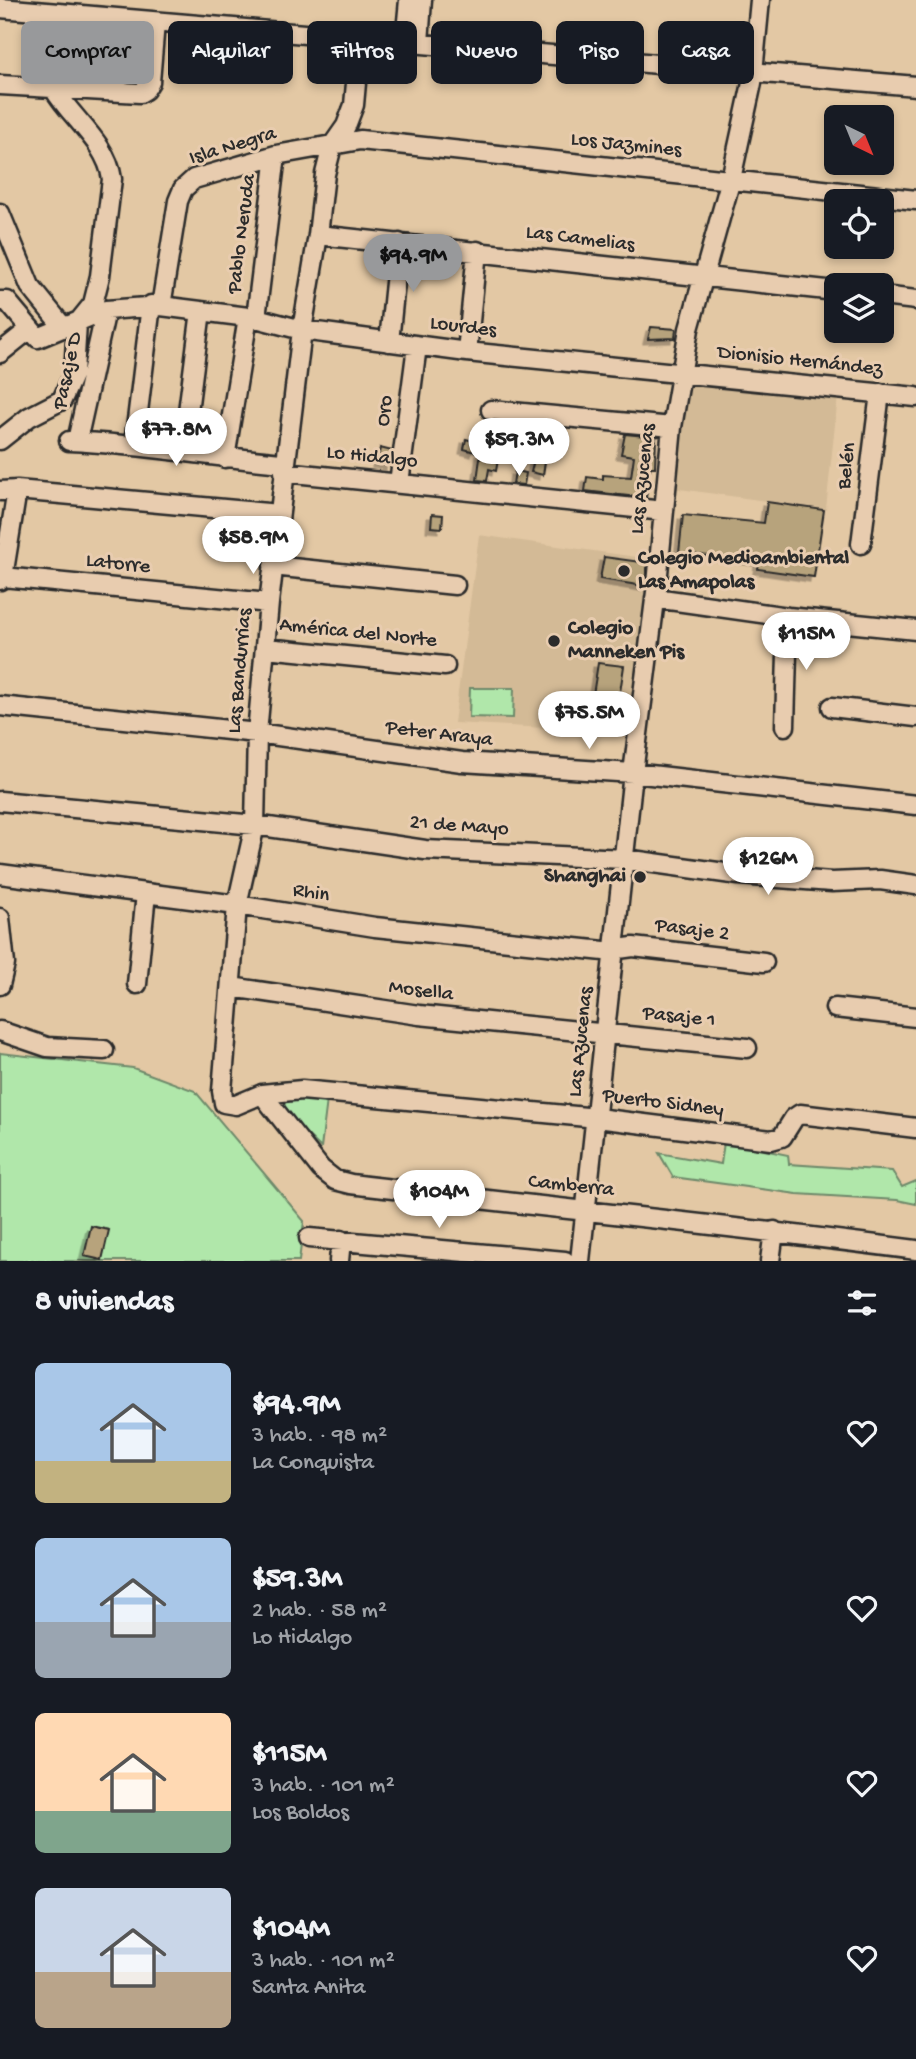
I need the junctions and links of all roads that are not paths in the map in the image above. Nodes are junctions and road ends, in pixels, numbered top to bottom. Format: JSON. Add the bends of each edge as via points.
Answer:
{"nodes":[{"id":1,"x":409,"y":0,"type":"edge"},
{"id":2,"x":422,"y":0,"type":"edge"},
{"id":3,"x":760,"y":0,"type":"edge"},
{"id":4,"x":0,"y":8,"type":"edge"},
{"id":5,"x":410,"y":21,"type":"edge"},
{"id":6,"x":417,"y":21,"type":"edge"},
{"id":7,"x":156,"y":23,"type":"junction"},
{"id":8,"x":307,"y":34,"type":"edge"},
{"id":9,"x":417,"y":42,"type":"edge"},
{"id":10,"x":754,"y":61,"type":"edge"},
{"id":11,"x":658,"y":64,"type":"edge"},
{"id":12,"x":754,"y":71,"type":"edge"},
{"id":13,"x":356,"y":84,"type":"edge"},
{"id":14,"x":750,"y":84,"type":"edge"},
{"id":15,"x":0,"y":85,"type":"edge"},
{"id":16,"x":916,"y":86,"type":"edge"},
{"id":17,"x":54,"y":89,"type":"junction"},
{"id":18,"x":332,"y":146,"type":"junction"},
{"id":19,"x":276,"y":155,"type":"junction"},
{"id":20,"x":731,"y":179,"type":"junction"},
{"id":21,"x":916,"y":200,"type":"edge"},
{"id":22,"x":0,"y":213,"type":"edge"},
{"id":23,"x":318,"y":235,"type":"junction"},
{"id":24,"x":399,"y":243,"type":"junction"},
{"id":25,"x":477,"y":251,"type":"junction"},
{"id":26,"x":704,"y":276,"type":"junction"},
{"id":27,"x":824,"y":290,"type":"edge"},
{"id":28,"x":894,"y":297,"type":"edge"},
{"id":29,"x":916,"y":300,"type":"edge"},
{"id":30,"x":0,"y":301,"type":"edge"},
{"id":31,"x":156,"y":306,"type":"junction"},
{"id":32,"x":106,"y":310,"type":"junction"},
{"id":33,"x":201,"y":311,"type":"junction"},
{"id":34,"x":252,"y":318,"type":"junction"},
{"id":35,"x":71,"y":325,"type":"junction"},
{"id":36,"x":30,"y":329,"type":"junction"},
{"id":37,"x":302,"y":330,"type":"junction"},
{"id":38,"x":389,"y":342,"type":"junction"},
{"id":39,"x":417,"y":346,"type":"junction"},
{"id":40,"x":467,"y":352,"type":"junction"},
{"id":41,"x":0,"y":354,"type":"edge"},
{"id":42,"x":680,"y":373,"type":"junction"},
{"id":43,"x":880,"y":393,"type":"junction"},
{"id":44,"x":916,"y":397,"type":"edge"},
{"id":45,"x":491,"y":410,"type":"dead end"},
{"id":46,"x":671,"y":427,"type":"junction"},
{"id":47,"x":0,"y":440,"type":"edge"},
{"id":48,"x":73,"y":441,"type":"joint"},
{"id":49,"x":134,"y":445,"type":"junction"},
{"id":50,"x":183,"y":450,"type":"junction"},
{"id":51,"x":225,"y":458,"type":"junction"},
{"id":52,"x":284,"y":467,"type":"junction"},
{"id":53,"x":399,"y":483,"type":"junction"},
{"id":54,"x":9,"y":491,"type":"edge"},
{"id":55,"x":664,"y":512,"type":"junction"},
{"id":56,"x":279,"y":514,"type":"junction"},
{"id":57,"x":861,"y":544,"type":"dead end"},
{"id":58,"x":273,"y":566,"type":"junction"},
{"id":59,"x":1,"y":578,"type":"edge"},
{"id":60,"x":454,"y":585,"type":"dead end"},
{"id":61,"x":655,"y":598,"type":"junction"},
{"id":62,"x":269,"y":603,"type":"junction"},
{"id":63,"x":788,"y":617,"type":"junction"},
{"id":64,"x":916,"y":630,"type":"edge"},
{"id":65,"x":266,"y":648,"type":"junction"},
{"id":66,"x":445,"y":666,"type":"dead end"},
{"id":67,"x":1,"y":707,"type":"edge"},
{"id":68,"x":832,"y":707,"type":"dead end"},
{"id":69,"x":916,"y":717,"type":"edge"},
{"id":70,"x":785,"y":726,"type":"dead end"},
{"id":71,"x":257,"y":733,"type":"junction"},
{"id":72,"x":633,"y":773,"type":"junction"},
{"id":73,"x":0,"y":801,"type":"edge"},
{"id":74,"x":916,"y":804,"type":"edge"},
{"id":75,"x":255,"y":825,"type":"junction"},
{"id":76,"x":625,"y":859,"type":"junction"},
{"id":77,"x":0,"y":874,"type":"edge"},
{"id":78,"x":916,"y":885,"type":"edge"},
{"id":79,"x":146,"y":893,"type":"junction"},
{"id":80,"x":237,"y":905,"type":"junction"},
{"id":81,"x":0,"y":918,"type":"edge"},
{"id":82,"x":615,"y":950,"type":"junction"},
{"id":83,"x":764,"y":962,"type":"dead end"},
{"id":84,"x":137,"y":984,"type":"dead end"},
{"id":85,"x":0,"y":985,"type":"edge"},
{"id":86,"x":231,"y":987,"type":"junction"},
{"id":87,"x":835,"y":1008,"type":"dead end"},
{"id":88,"x":916,"y":1017,"type":"edge"},
{"id":89,"x":0,"y":1031,"type":"edge"},
{"id":90,"x":605,"y":1034,"type":"junction"},
{"id":91,"x":747,"y":1048,"type":"dead end"},
{"id":92,"x":104,"y":1051,"type":"dead end"},
{"id":93,"x":261,"y":1094,"type":"junction"},
{"id":94,"x":226,"y":1105,"type":"joint"},
{"id":95,"x":597,"y":1118,"type":"junction"},
{"id":96,"x":916,"y":1128,"type":"edge"},
{"id":97,"x":586,"y":1212,"type":"junction"},
{"id":98,"x":774,"y":1231,"type":"junction"},
{"id":99,"x":309,"y":1238,"type":"dead end"},
{"id":100,"x":341,"y":1240,"type":"junction"},
{"id":101,"x":916,"y":1250,"type":"edge"},
{"id":102,"x":339,"y":1261,"type":"edge"},
{"id":103,"x":565,"y":1261,"type":"edge"},
{"id":104,"x":580,"y":1261,"type":"edge"},
{"id":105,"x":770,"y":1261,"type":"edge"}],
"edges":[{"from":1,"to":5,"type":"street"},
{"from":2,"to":6,"type":"street"},
{"from":3,"to":10,"type":"street","name":"Las Azucenas"},
{"from":4,"to":7,"type":"street"},
{"from":7,"to":8,"type":"street"},
{"from":7,"to":17,"type":"street","via":[[150,82],[145,90],[134,94]]},
{"from":9,"to":11,"type":"street"},
{"from":12,"to":16,"type":"street"},
{"from":13,"to":18,"type":"street","name":"Las Bandurrias","via":[[346,127]]},
{"from":14,"to":20,"type":"street","name":"Las Azucenas"},
{"from":15,"to":17,"type":"street"},
{"from":17,"to":35,"type":"street","via":[[103,152],[112,179],[93,304]]},
{"from":18,"to":19,"type":"street","name":"Isla Negra"},
{"from":18,"to":20,"type":"street","name":"Los Jazmines","via":[[360,140]]},
{"from":18,"to":23,"type":"street","name":"Las Bandurrias"},
{"from":19,"to":31,"type":"street","name":"Isla Negra","via":[[194,179],[183,189]]},
{"from":19,"to":34,"type":"street","name":"Pablo Neruda"},
{"from":20,"to":21,"type":"street","name":"Los Jazmines"},
{"from":20,"to":26,"type":"street","name":"Las Azucenas"},
{"from":22,"to":35,"type":"street","via":[[30,286]]},
{"from":23,"to":24,"type":"street","name":"Las Camelias"},
{"from":23,"to":37,"type":"street","name":"Las Bandurrias"},
{"from":24,"to":25,"type":"street","name":"Las Camelias"},
{"from":24,"to":38,"type":"street"},
{"from":25,"to":26,"type":"street","name":"Las Camelias"},
{"from":25,"to":40,"type":"street"},
{"from":26,"to":27,"type":"street","name":"Las Camelias"},
{"from":26,"to":42,"type":"street","name":"Las Azucenas"},
{"from":28,"to":29,"type":"street"},
{"from":30,"to":36,"type":"street","via":[[7,302]]},
{"from":31,"to":32,"type":"street","name":"Lourdes"},
{"from":31,"to":33,"type":"street","name":"Lourdes"},
{"from":31,"to":49,"type":"street","name":"Isla Negra"},
{"from":32,"to":35,"type":"street","name":"Lourdes"},
{"from":32,"to":48,"type":"street","name":"Pasaje D"},
{"from":33,"to":34,"type":"street","name":"Lourdes"},
{"from":33,"to":50,"type":"street"},
{"from":34,"to":37,"type":"street","name":"Lourdes"},
{"from":34,"to":51,"type":"street","name":"Pablo Neruda"},
{"from":35,"to":36,"type":"street","name":"Lourdes","via":[[38,338]]},
{"from":35,"to":47,"type":"street","via":[[74,373],[62,400],[29,417]]},
{"from":36,"to":41,"type":"street"},
{"from":37,"to":38,"type":"street","name":"Lourdes"},
{"from":37,"to":52,"type":"street","name":"Las Bandurrias"},
{"from":38,"to":39,"type":"street","name":"Lourdes"},
{"from":39,"to":40,"type":"street","name":"Lourdes"},
{"from":39,"to":53,"type":"street","name":"Oro"},
{"from":40,"to":42,"type":"street","name":"Lourdes"},
{"from":42,"to":43,"type":"street","name":"Dionisio Hernández"},
{"from":42,"to":46,"type":"street","name":"Las Azucenas"},
{"from":43,"to":44,"type":"street","name":"Dionisio Hernández"},
{"from":43,"to":57,"type":"street","name":"Belén"},
{"from":45,"to":46,"type":"street"},
{"from":46,"to":55,"type":"street","name":"Las Azucenas"},
{"from":48,"to":49,"type":"street","name":"Lo Hidalgo"},
{"from":49,"to":50,"type":"street","name":"Lo Hidalgo"},
{"from":50,"to":51,"type":"street","name":"Lo Hidalgo"},
{"from":51,"to":52,"type":"street","name":"Lo Hidalgo"},
{"from":52,"to":53,"type":"street","name":"Lo Hidalgo"},
{"from":52,"to":56,"type":"street","name":"Las Bandurrias"},
{"from":53,"to":55,"type":"street","name":"Lo Hidalgo"},
{"from":54,"to":56,"type":"street"},
{"from":54,"to":59,"type":"street","name":"Latorre"},
{"from":55,"to":61,"type":"street","name":"Las Azucenas"},
{"from":56,"to":58,"type":"street","name":"Las Bandurrias"},
{"from":58,"to":60,"type":"street"},
{"from":58,"to":62,"type":"street","name":"Las Bandurrias"},
{"from":59,"to":62,"type":"street","name":"Latorre"},
{"from":61,"to":63,"type":"street"},
{"from":61,"to":72,"type":"street","name":"Las Azucenas"},
{"from":62,"to":65,"type":"street","name":"Las Bandurrias"},
{"from":63,"to":64,"type":"street"},
{"from":63,"to":70,"type":"street"},
{"from":65,"to":66,"type":"street","name":"América del Norte"},
{"from":65,"to":71,"type":"street","name":"Las Bandurrias"},
{"from":67,"to":71,"type":"street","name":"Peter Araya"},
{"from":68,"to":69,"type":"street"},
{"from":71,"to":72,"type":"street","name":"Peter Araya","via":[[462,762]]},
{"from":71,"to":75,"type":"street","name":"Las Bandurrias"},
{"from":72,"to":74,"type":"street","name":"Peter Araya"},
{"from":72,"to":76,"type":"street","name":"Las Azucenas"},
{"from":73,"to":75,"type":"street","name":"21 de Mayo"},
{"from":75,"to":76,"type":"street","name":"21 de Mayo","via":[[425,850]]},
{"from":75,"to":80,"type":"street","name":"Las Bandurrias"},
{"from":76,"to":78,"type":"street","name":"21 de Mayo","via":[[739,875]]},
{"from":76,"to":82,"type":"street","name":"Las Azucenas"},
{"from":77,"to":79,"type":"street","name":"Rhin"},
{"from":79,"to":80,"type":"street","name":"Rhin"},
{"from":79,"to":84,"type":"street"},
{"from":80,"to":82,"type":"street","name":"Rhin","via":[[375,927]]},
{"from":80,"to":86,"type":"street","name":"Las Bandurrias"},
{"from":81,"to":85,"type":"street","via":[[5,964]]},
{"from":82,"to":83,"type":"street","name":"Pasaje 2","via":[[634,947]]},
{"from":82,"to":90,"type":"street","name":"Las Azucenas"},
{"from":86,"to":90,"type":"street","name":"Mosella","via":[[419,1016]]},
{"from":86,"to":94,"type":"street","name":"Las Bandurrias","via":[[222,1091]]},
{"from":87,"to":88,"type":"street"},
{"from":89,"to":92,"type":"street","via":[[47,1047]]},
{"from":90,"to":91,"type":"street","name":"Pasaje 1"},
{"from":90,"to":95,"type":"street","name":"Las Azucenas"},
{"from":93,"to":94,"type":"street","name":"Puerto Sidney"},
{"from":93,"to":95,"type":"street","name":"Puerto Sidney","via":[[302,1090]]},
{"from":93,"to":97,"type":"street","name":"Camberra","via":[[335,1180]]},
{"from":95,"to":96,"type":"street","name":"Puerto Sidney","via":[[771,1140],[782,1137],[800,1114]]},
{"from":95,"to":97,"type":"street","name":"Las Azucenas"},
{"from":97,"to":98,"type":"street","name":"Camberra"},
{"from":97,"to":104,"type":"street","name":"Las Azucenas"},
{"from":98,"to":101,"type":"street","name":"Camberra"},
{"from":98,"to":105,"type":"street"},
{"from":99,"to":100,"type":"street"},
{"from":100,"to":102,"type":"street"},
{"from":100,"to":103,"type":"street"}]}
